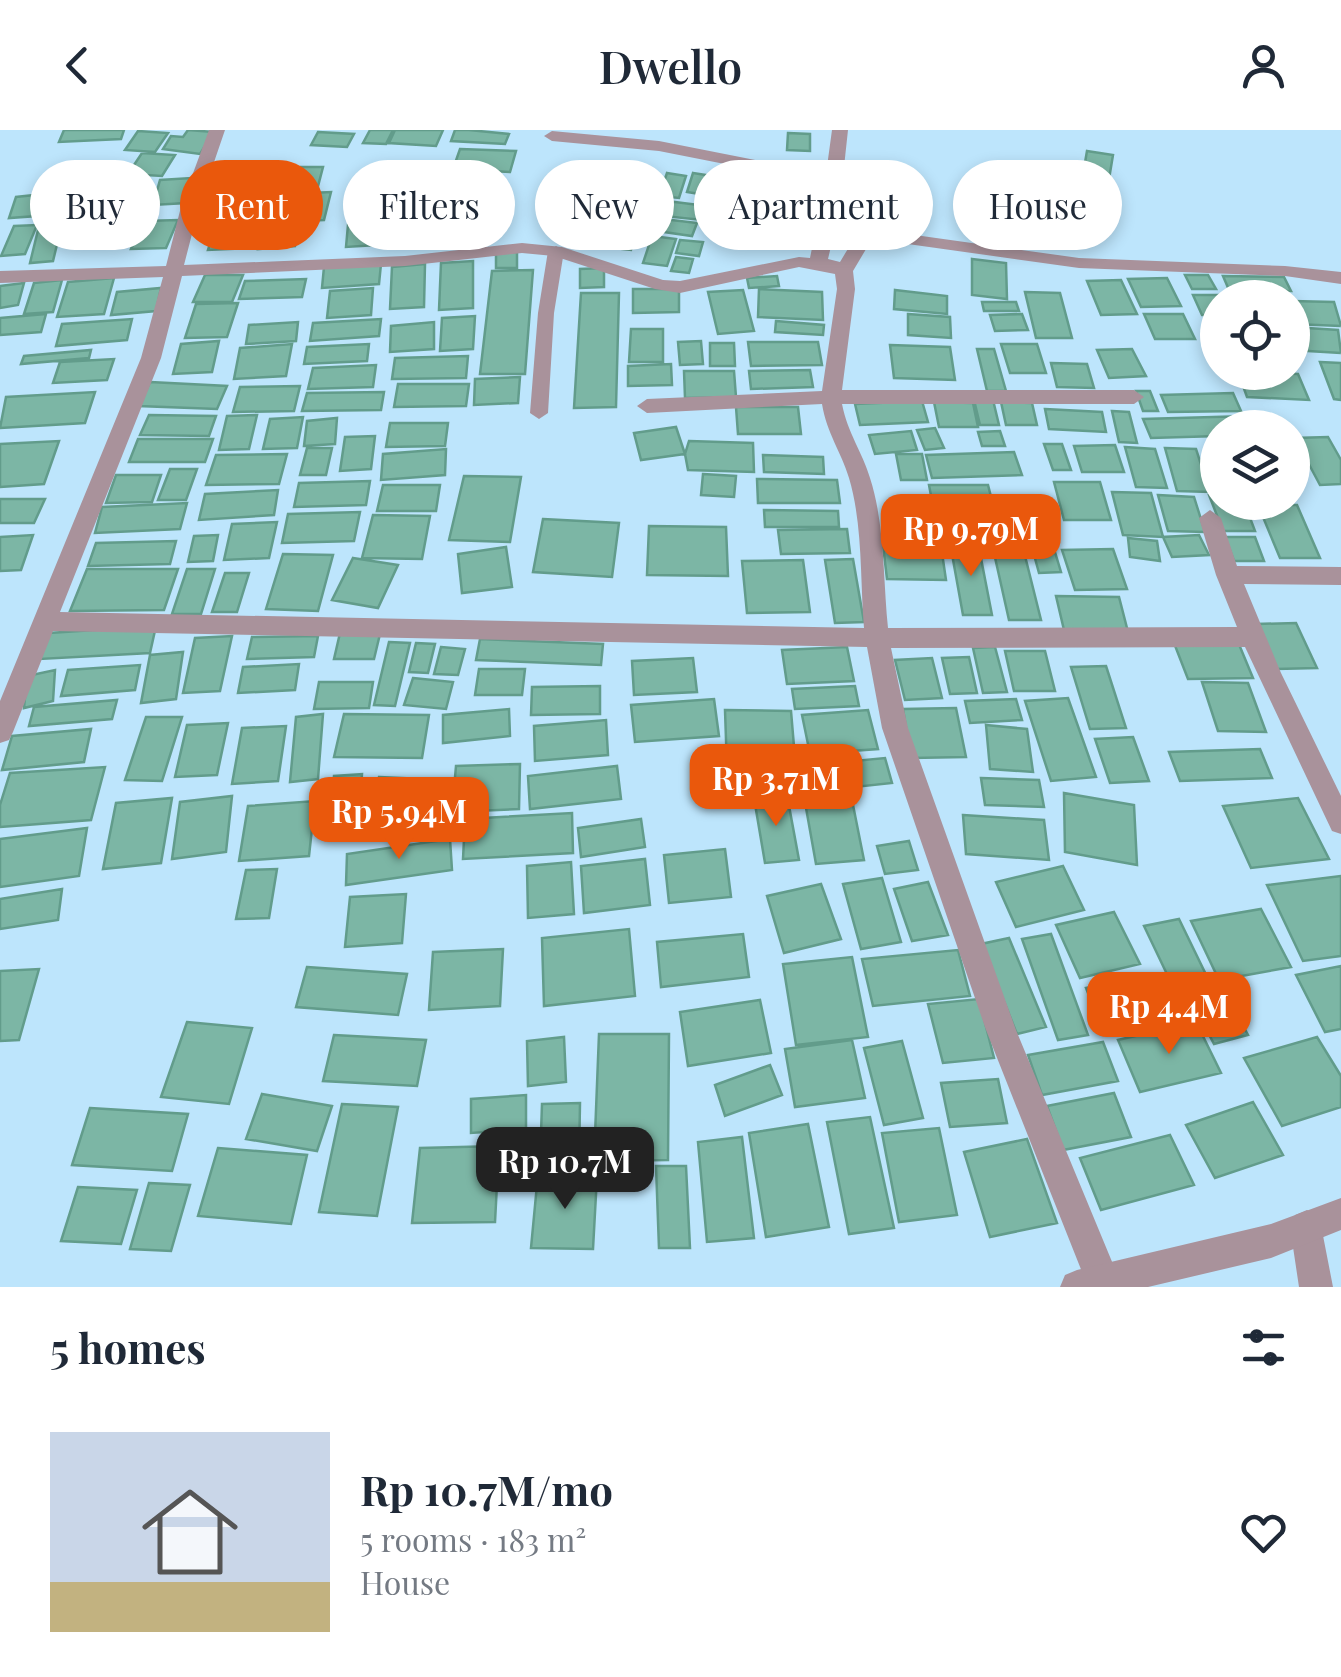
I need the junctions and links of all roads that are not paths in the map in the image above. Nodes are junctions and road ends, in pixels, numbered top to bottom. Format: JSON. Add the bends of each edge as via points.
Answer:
{"nodes":[{"id":1,"x":217,"y":130,"type":"edge"},
{"id":2,"x":840,"y":130,"type":"edge"},
{"id":3,"x":552,"y":136,"type":"dead end"},
{"id":4,"x":736,"y":160,"type":"edge"},
{"id":5,"x":836,"y":160,"type":"edge"},
{"id":6,"x":820,"y":250,"type":"edge"},
{"id":7,"x":556,"y":251,"type":"junction"},
{"id":8,"x":818,"y":262,"type":"junction"},
{"id":9,"x":174,"y":271,"type":"junction"},
{"id":10,"x":844,"y":271,"type":"junction"},
{"id":11,"x":0,"y":277,"type":"edge"},
{"id":12,"x":1341,"y":278,"type":"edge"},
{"id":13,"x":831,"y":397,"type":"junction"},
{"id":14,"x":1134,"y":397,"type":"dead end"},
{"id":15,"x":646,"y":406,"type":"dead end"},
{"id":16,"x":539,"y":413,"type":"dead end"},
{"id":17,"x":1211,"y":520,"type":"edge"},
{"id":18,"x":1228,"y":575,"type":"junction"},
{"id":19,"x":1341,"y":576,"type":"edge"},
{"id":20,"x":44,"y":621,"type":"junction"},
{"id":21,"x":1252,"y":637,"type":"junction"},
{"id":22,"x":877,"y":638,"type":"junction"},
{"id":23,"x":0,"y":732,"type":"edge"},
{"id":24,"x":1341,"y":822,"type":"edge"},
{"id":25,"x":1341,"y":1214,"type":"edge"},
{"id":26,"x":1307,"y":1227,"type":"junction"},
{"id":27,"x":1090,"y":1284,"type":"edge"},
{"id":28,"x":1316,"y":1287,"type":"edge"}],
"edges":[{"from":1,"to":9,"type":"street"},
{"from":2,"to":5,"type":"street"},
{"from":3,"to":4,"type":"street","via":[[610,138]]},
{"from":6,"to":8,"type":"street"},
{"from":7,"to":8,"type":"street","via":[[680,287]]},
{"from":7,"to":9,"type":"street"},
{"from":7,"to":16,"type":"lane"},
{"from":8,"to":10,"type":"street"},
{"from":9,"to":11,"type":"street"},
{"from":9,"to":20,"type":"street","via":[[151,358]]},
{"from":10,"to":12,"type":"street","via":[[864,236],[872,234],[1079,264],[1285,270]]},
{"from":10,"to":13,"type":"street"},
{"from":13,"to":14,"type":"street"},
{"from":13,"to":15,"type":"street"},
{"from":13,"to":22,"type":"street","via":[[837,432],[865,500]]},
{"from":17,"to":18,"type":"street"},
{"from":18,"to":19,"type":"street"},
{"from":18,"to":21,"type":"street"},
{"from":20,"to":22,"type":"street"},
{"from":20,"to":23,"type":"street"},
{"from":21,"to":22,"type":"street"},
{"from":21,"to":24,"type":"street"},
{"from":22,"to":27,"type":"street","via":[[895,728]]},
{"from":25,"to":26,"type":"street"},
{"from":26,"to":27,"type":"street"},
{"from":26,"to":28,"type":"street"}]}
